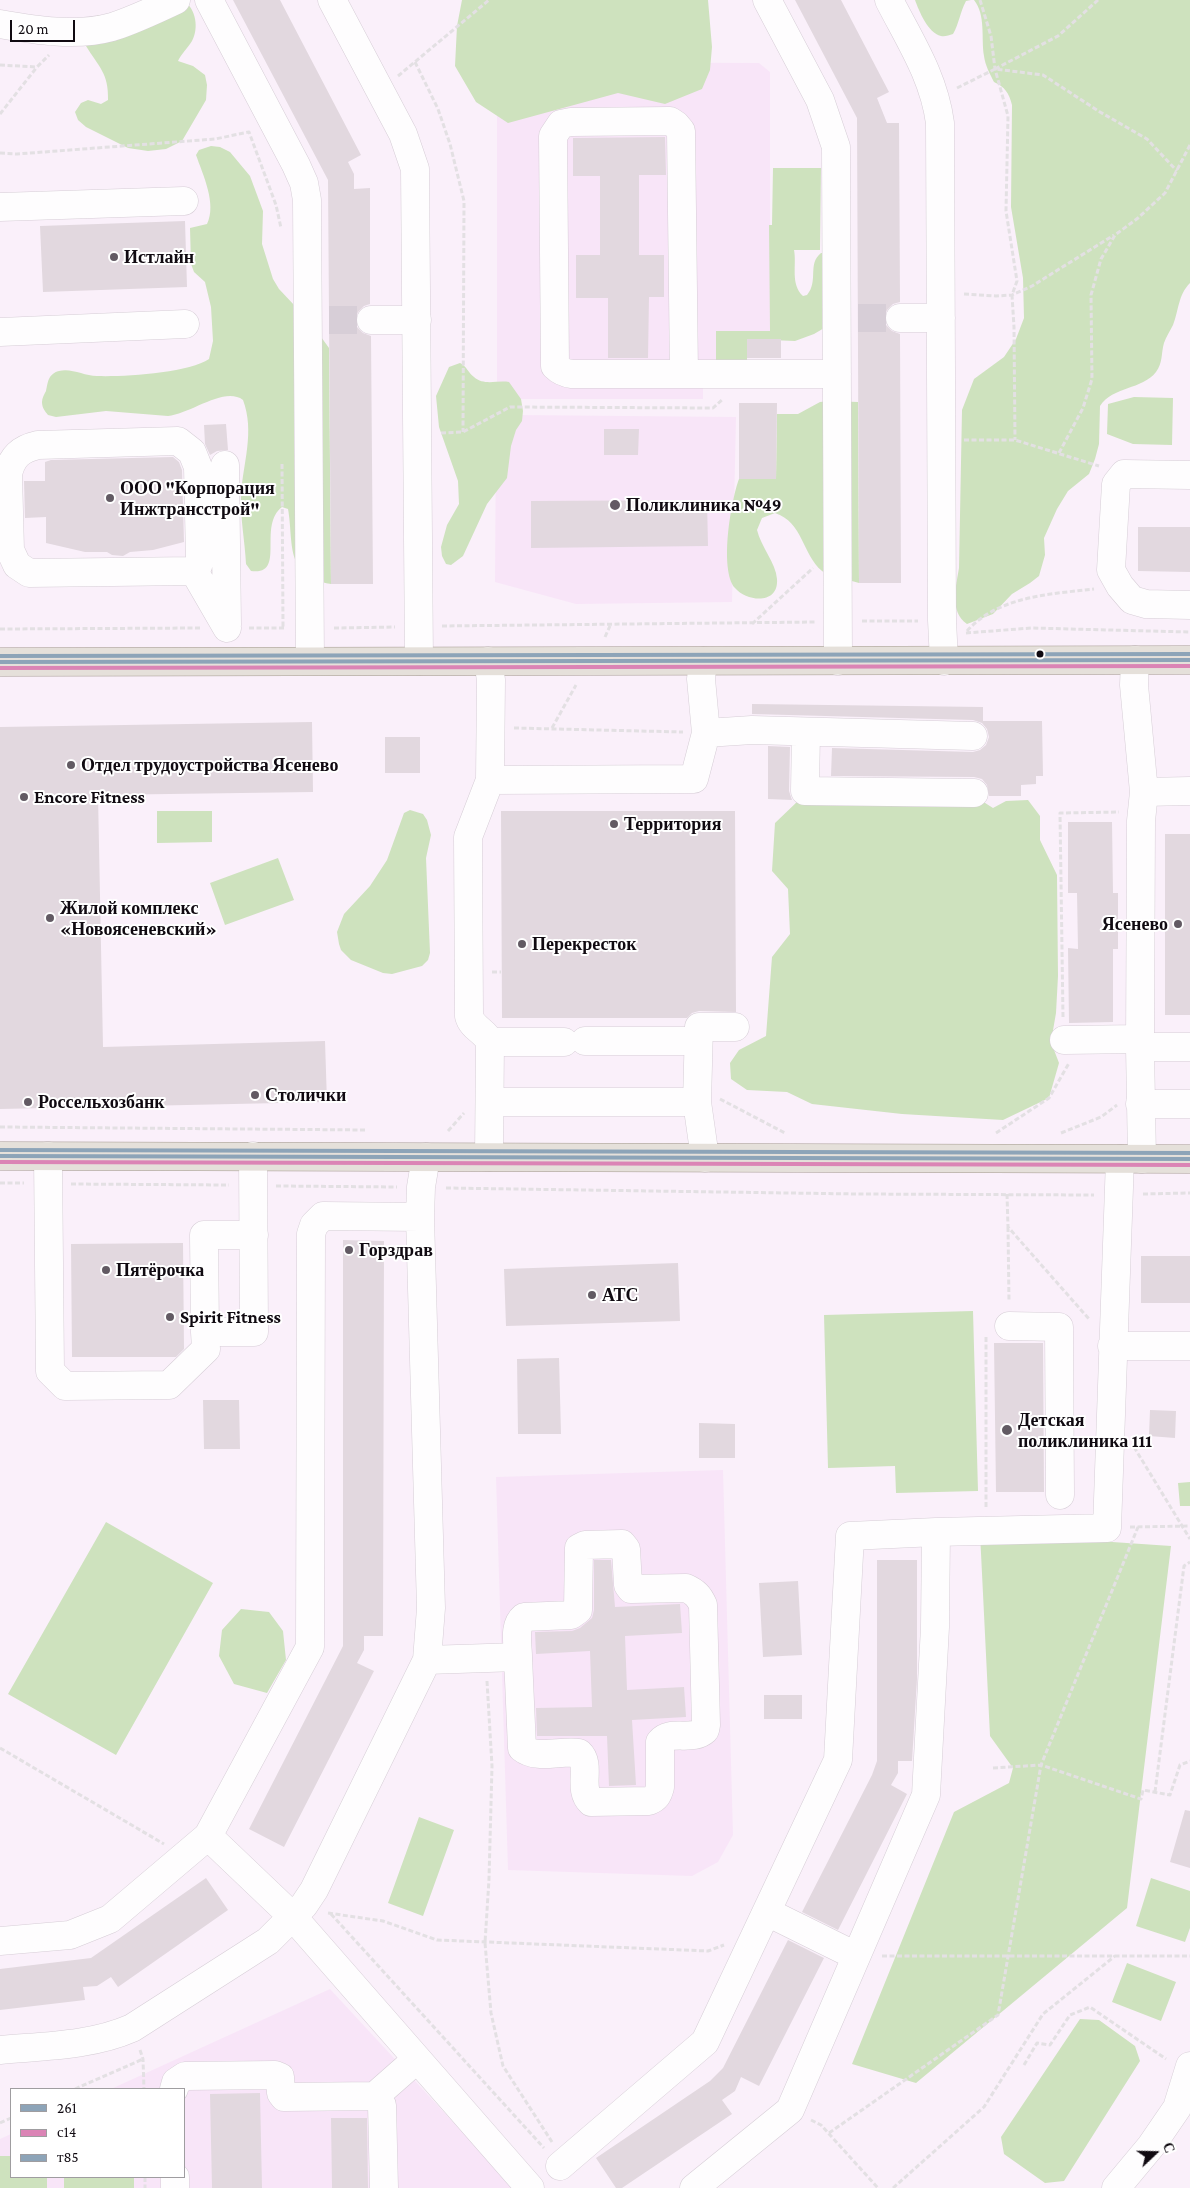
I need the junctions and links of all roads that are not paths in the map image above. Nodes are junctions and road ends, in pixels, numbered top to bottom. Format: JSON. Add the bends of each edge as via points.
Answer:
{"nodes":[{"id":1,"x":1,"y":0,"type":"edge"},
{"id":2,"x":176,"y":0,"type":"edge"},
{"id":3,"x":209,"y":0,"type":"edge"},
{"id":4,"x":332,"y":0,"type":"edge"},
{"id":5,"x":767,"y":0,"type":"edge"},
{"id":6,"x":889,"y":0,"type":"edge"},
{"id":7,"x":0,"y":18,"type":"edge"},
{"id":8,"x":0,"y":24,"type":"edge"},
{"id":9,"x":184,"y":202,"type":"dead end"},
{"id":10,"x":0,"y":206,"type":"edge"},
{"id":11,"x":941,"y":305,"type":"junction"},
{"id":12,"x":900,"y":318,"type":"tunnel mouth"},
{"id":13,"x":371,"y":320,"type":"tunnel mouth"},
{"id":14,"x":417,"y":320,"type":"junction"},
{"id":15,"x":186,"y":324,"type":"dead end"},
{"id":16,"x":0,"y":332,"type":"edge"},
{"id":17,"x":684,"y":374,"type":"junction"},
{"id":18,"x":837,"y":374,"type":"junction"},
{"id":19,"x":225,"y":465,"type":"dead end"},
{"id":20,"x":1190,"y":475,"type":"edge"},
{"id":21,"x":194,"y":571,"type":"junction"},
{"id":22,"x":1190,"y":605,"type":"edge"},
{"id":23,"x":227,"y":628,"type":"junction"},
{"id":24,"x":1135,"y":660,"type":"junction"},
{"id":25,"x":1190,"y":660,"type":"edge"},
{"id":26,"x":227,"y":661,"type":"junction"},
{"id":27,"x":310,"y":661,"type":"junction"},
{"id":28,"x":419,"y":661,"type":"junction"},
{"id":29,"x":488,"y":661,"type":"junction"},
{"id":30,"x":703,"y":661,"type":"junction"},
{"id":31,"x":838,"y":661,"type":"junction"},
{"id":32,"x":944,"y":661,"type":"junction"},
{"id":33,"x":0,"y":662,"type":"edge"},
{"id":34,"x":806,"y":732,"type":"junction"},
{"id":35,"x":706,"y":733,"type":"junction"},
{"id":36,"x":973,"y":736,"type":"dead end"},
{"id":37,"x":490,"y":780,"type":"junction"},
{"id":38,"x":1190,"y":791,"type":"edge"},
{"id":39,"x":974,"y":794,"type":"dead end"},
{"id":40,"x":1143,"y":802,"type":"junction"},
{"id":41,"x":735,"y":1027,"type":"dead end"},
{"id":42,"x":698,"y":1040,"type":"junction"},
{"id":43,"x":490,"y":1042,"type":"junction"},
{"id":44,"x":1140,"y":1043,"type":"junction"},
{"id":45,"x":1190,"y":1047,"type":"edge"},
{"id":46,"x":1068,"y":1048,"type":"road end"},
{"id":47,"x":1140,"y":1096,"type":"junction"},
{"id":48,"x":490,"y":1102,"type":"junction"},
{"id":49,"x":697,"y":1102,"type":"junction"},
{"id":50,"x":1190,"y":1104,"type":"edge"},
{"id":51,"x":0,"y":1156,"type":"edge"},
{"id":52,"x":48,"y":1156,"type":"junction"},
{"id":53,"x":253,"y":1156,"type":"junction"},
{"id":54,"x":426,"y":1157,"type":"junction"},
{"id":55,"x":490,"y":1157,"type":"junction"},
{"id":56,"x":705,"y":1158,"type":"junction"},
{"id":57,"x":1131,"y":1159,"type":"junction"},
{"id":58,"x":1190,"y":1159,"type":"edge"},
{"id":59,"x":420,"y":1217,"type":"junction"},
{"id":60,"x":254,"y":1235,"type":"junction"},
{"id":61,"x":1009,"y":1326,"type":"road end"},
{"id":62,"x":206,"y":1332,"type":"junction"},
{"id":63,"x":1112,"y":1346,"type":"junction"},
{"id":64,"x":1190,"y":1346,"type":"edge"},
{"id":65,"x":1060,"y":1495,"type":"dead end"},
{"id":66,"x":936,"y":1532,"type":"junction"},
{"id":67,"x":518,"y":1657,"type":"junction"},
{"id":68,"x":427,"y":1660,"type":"junction"},
{"id":69,"x":208,"y":1836,"type":"junction"},
{"id":70,"x":767,"y":1912,"type":"junction"},
{"id":71,"x":293,"y":1917,"type":"junction"},
{"id":72,"x":0,"y":1941,"type":"edge"},
{"id":73,"x":856,"y":1956,"type":"junction"},
{"id":74,"x":0,"y":2050,"type":"edge"},
{"id":75,"x":417,"y":2059,"type":"junction"},
{"id":76,"x":1189,"y":2070,"type":"edge"},
{"id":77,"x":174,"y":2088,"type":"edge"},
{"id":78,"x":374,"y":2096,"type":"junction"},
{"id":79,"x":555,"y":2160,"type":"road end"},
{"id":80,"x":384,"y":2188,"type":"edge"},
{"id":81,"x":530,"y":2188,"type":"edge"},
{"id":82,"x":694,"y":2188,"type":"edge"},
{"id":83,"x":1116,"y":2188,"type":"edge"}],
"edges":[{"from":1,"to":7,"type":"lane"},
{"from":2,"to":8,"type":"lane","via":[[110,27],[70,32]]},
{"from":3,"to":27,"type":"lane","via":[[304,183],[307,200],[318,321]]},
{"from":4,"to":14,"type":"lane","via":[[403,134],[415,169]]},
{"from":5,"to":18,"type":"lane","via":[[820,100],[836,147],[847,318]]},
{"from":6,"to":11,"type":"lane","via":[[937,99],[940,123]]},
{"from":9,"to":10,"type":"lane"},
{"from":11,"to":12,"type":"lane"},
{"from":11,"to":32,"type":"lane"},
{"from":13,"to":14,"type":"lane"},
{"from":14,"to":28,"type":"lane"},
{"from":15,"to":16,"type":"lane"},
{"from":17,"to":17,"type":"lane","via":[[565,373],[555,366],[553,136],[561,124],[670,121],[681,131]]},
{"from":17,"to":18,"type":"lane"},
{"from":18,"to":31,"type":"lane"},
{"from":19,"to":23,"type":"lane"},
{"from":20,"to":22,"type":"lane","via":[[1124,474],[1116,484],[1111,570],[1132,600],[1146,604]]},
{"from":21,"to":21,"type":"lane","via":[[29,573],[17,565],[10,550],[8,474],[11,462],[27,447],[38,445],[178,441],[192,452],[198,467],[200,559]]},
{"from":21,"to":23,"type":"lane"},
{"from":23,"to":26,"type":"lane"},
{"from":24,"to":25,"type":"main road"},
{"from":24,"to":32,"type":"main road"},
{"from":24,"to":40,"type":"lane"},
{"from":26,"to":27,"type":"main road"},
{"from":26,"to":33,"type":"main road"},
{"from":27,"to":28,"type":"main road"},
{"from":28,"to":29,"type":"main road"},
{"from":29,"to":30,"type":"main road"},
{"from":29,"to":37,"type":"lane","via":[[492,728]]},
{"from":30,"to":31,"type":"main road"},
{"from":30,"to":35,"type":"lane","via":[[701,679]]},
{"from":31,"to":32,"type":"main road"},
{"from":34,"to":35,"type":"lane","via":[[752,730]]},
{"from":34,"to":36,"type":"lane"},
{"from":34,"to":39,"type":"lane","via":[[805,791]]},
{"from":35,"to":37,"type":"lane","via":[[694,779]]},
{"from":37,"to":43,"type":"lane","via":[[468,837],[470,1016],[474,1026],[484,1032]]},
{"from":38,"to":40,"type":"lane"},
{"from":40,"to":44,"type":"lane"},
{"from":41,"to":42,"type":"lane","via":[[699,1027]]},
{"from":42,"to":43,"type":"lane"},
{"from":42,"to":49,"type":"lane"},
{"from":43,"to":48,"type":"lane"},
{"from":44,"to":45,"type":"lane"},
{"from":44,"to":46,"type":"lane"},
{"from":44,"to":47,"type":"lane"},
{"from":47,"to":50,"type":"lane"},
{"from":47,"to":57,"type":"lane"},
{"from":48,"to":49,"type":"lane"},
{"from":48,"to":55,"type":"lane"},
{"from":49,"to":56,"type":"lane"},
{"from":51,"to":52,"type":"main road"},
{"from":52,"to":53,"type":"main road"},
{"from":52,"to":62,"type":"lane","via":[[50,1371],[65,1386],[170,1385],[206,1349]]},
{"from":53,"to":54,"type":"main road"},
{"from":53,"to":60,"type":"lane"},
{"from":54,"to":55,"type":"main road"},
{"from":54,"to":59,"type":"lane"},
{"from":55,"to":56,"type":"main road"},
{"from":56,"to":57,"type":"main road"},
{"from":57,"to":58,"type":"main road"},
{"from":57,"to":63,"type":"lane","via":[[1120,1195]]},
{"from":59,"to":68,"type":"lane","via":[[432,1608]]},
{"from":59,"to":69,"type":"lane","via":[[323,1216],[314,1225],[311,1234],[310,1647]]},
{"from":60,"to":62,"type":"lane","via":[[254,1332]]},
{"from":60,"to":62,"type":"lane","via":[[204,1235]]},
{"from":61,"to":65,"type":"lane","via":[[1059,1327]]},
{"from":63,"to":64,"type":"lane"},
{"from":63,"to":66,"type":"lane","via":[[1107,1528]]},
{"from":66,"to":70,"type":"lane","via":[[850,1536],[838,1760]]},
{"from":66,"to":73,"type":"lane","via":[[935,1627],[926,1795]]},
{"from":67,"to":67,"type":"lane","via":[[522,1748],[528,1753],[579,1753],[584,1763],[585,1793],[591,1802],[649,1802],[655,1798],[660,1787],[660,1742],[669,1736],[695,1736],[706,1725],[700,1597],[686,1588],[631,1589],[626,1549],[622,1544],[579,1548],[578,1610],[571,1614],[524,1617],[520,1620],[517,1627]]},
{"from":67,"to":68,"type":"lane"},
{"from":68,"to":71,"type":"lane","via":[[314,1890]]},
{"from":69,"to":71,"type":"lane"},
{"from":69,"to":72,"type":"lane","via":[[110,1920],[70,1935]]},
{"from":70,"to":73,"type":"lane"},
{"from":70,"to":79,"type":"lane","via":[[706,2042]]},
{"from":71,"to":74,"type":"lane","via":[[268,1940],[132,2028],[91,2041]]},
{"from":71,"to":75,"type":"lane"},
{"from":73,"to":82,"type":"lane","via":[[790,2110]]},
{"from":75,"to":78,"type":"lane"},
{"from":75,"to":81,"type":"lane"},
{"from":76,"to":83,"type":"lane","via":[[1177,2108]]},
{"from":77,"to":78,"type":"lane","via":[[176,2082],[185,2076],[275,2075],[280,2077],[284,2097]]},
{"from":78,"to":80,"type":"lane","via":[[382,2105]]}]}
